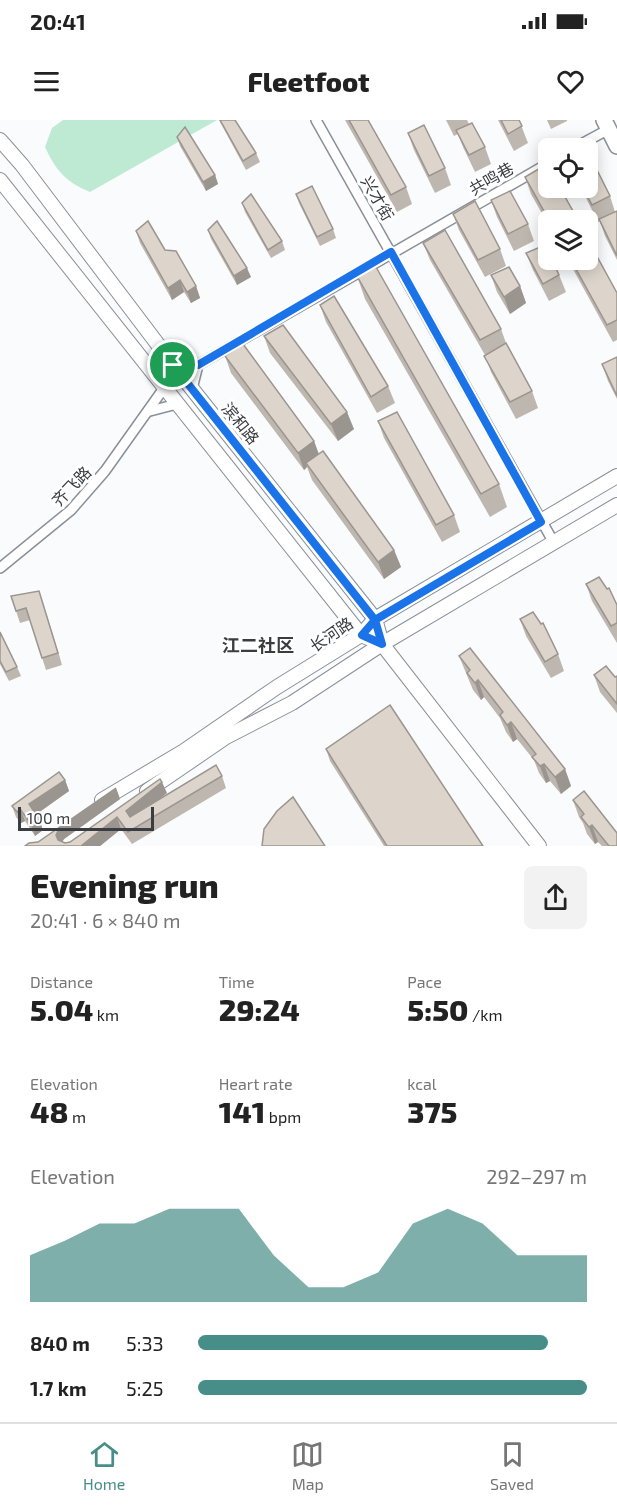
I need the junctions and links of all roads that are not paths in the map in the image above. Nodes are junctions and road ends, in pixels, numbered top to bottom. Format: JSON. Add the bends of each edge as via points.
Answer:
{"nodes":[{"id":1,"x":316,"y":120,"type":"edge"},
{"id":2,"x":607,"y":124,"type":"edge"},
{"id":3,"x":588,"y":138,"type":"edge"},
{"id":4,"x":0,"y":140,"type":"edge"},
{"id":5,"x":617,"y":146,"type":"edge"},
{"id":6,"x":538,"y":169,"type":"edge"},
{"id":7,"x":0,"y":180,"type":"edge"},
{"id":8,"x":391,"y":252,"type":"junction"},
{"id":9,"x":173,"y":365,"type":"junction"},
{"id":10,"x":198,"y":365,"type":"junction"},
{"id":11,"x":164,"y":388,"type":"junction"},
{"id":12,"x":192,"y":389,"type":"junction"},
{"id":13,"x":177,"y":404,"type":"junction"},
{"id":14,"x":150,"y":411,"type":"junction"},
{"id":15,"x":617,"y":476,"type":"edge"},
{"id":16,"x":617,"y":505,"type":"edge"},
{"id":17,"x":541,"y":522,"type":"junction"},
{"id":18,"x":554,"y":543,"type":"junction"},
{"id":19,"x":0,"y":568,"type":"edge"},
{"id":20,"x":375,"y":620,"type":"junction"},
{"id":21,"x":362,"y":635,"type":"junction"},
{"id":22,"x":382,"y":644,"type":"junction"},
{"id":23,"x":131,"y":802,"type":"edge"},
{"id":24,"x":90,"y":807,"type":"edge"},
{"id":25,"x":539,"y":846,"type":"edge"}],
"edges":[{"from":1,"to":8,"type":"street","name":"兴才街"},
{"from":2,"to":3,"type":"street"},
{"from":2,"to":5,"type":"main road"},
{"from":4,"to":9,"type":"main road","name":"滨和路"},
{"from":6,"to":8,"type":"street","name":"共鸣巷"},
{"from":7,"to":11,"type":"main road","name":"滨和路"},
{"from":8,"to":10,"type":"street","name":"共鸣巷"},
{"from":8,"to":17,"type":"street","name":"兴才街"},
{"from":9,"to":10,"type":"street"},
{"from":9,"to":12,"type":"main road","name":"滨和路"},
{"from":10,"to":12,"type":"street"},
{"from":11,"to":13,"type":"main road","name":"滨和路"},
{"from":11,"to":14,"type":"street","name":"齐飞路"},
{"from":12,"to":20,"type":"main road","name":"滨和路"},
{"from":13,"to":14,"type":"street"},
{"from":13,"to":21,"type":"main road","name":"滨和路"},
{"from":14,"to":19,"type":"street","name":"齐飞路","via":[[71,510]]},
{"from":15,"to":17,"type":"main road","name":"长河路"},
{"from":16,"to":18,"type":"main road"},
{"from":17,"to":18,"type":"street","name":"兴才街"},
{"from":17,"to":20,"type":"main road","name":"长河路"},
{"from":18,"to":22,"type":"main road"},
{"from":20,"to":21,"type":"main road","name":"长河路"},
{"from":20,"to":22,"type":"main road","name":"滨和路"},
{"from":21,"to":22,"type":"main road","name":"滨和路"},
{"from":21,"to":24,"type":"main road","name":"长河路"},
{"from":22,"to":23,"type":"main road","via":[[292,702],[226,737]]},
{"from":22,"to":25,"type":"main road","name":"滨和路"}]}
